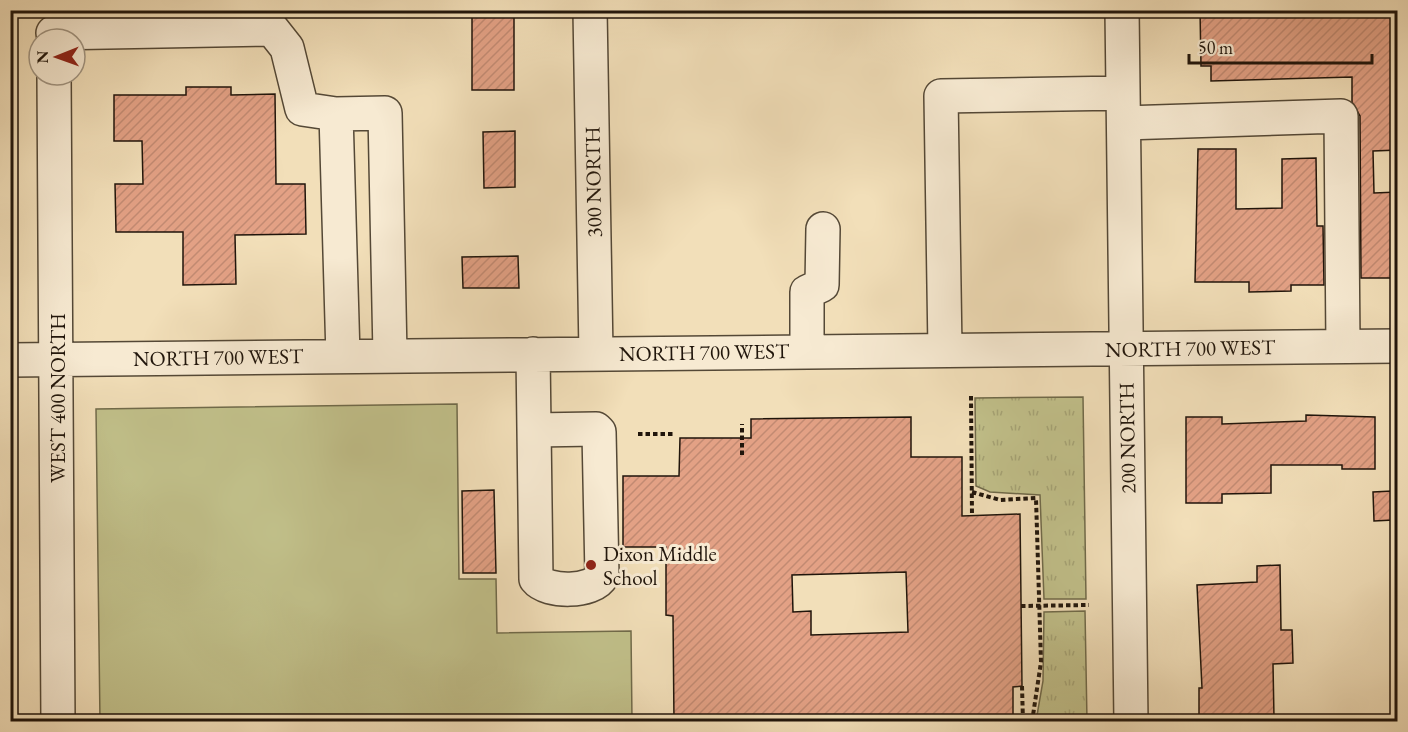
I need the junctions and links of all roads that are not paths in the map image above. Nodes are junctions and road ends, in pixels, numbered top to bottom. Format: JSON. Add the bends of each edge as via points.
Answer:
{"nodes":[{"id":1,"x":590,"y":10,"type":"edge"},
{"id":2,"x":1122,"y":10,"type":"edge"},
{"id":3,"x":87,"y":27,"type":"edge"},
{"id":4,"x":54,"y":87,"type":"edge"},
{"id":5,"x":1123,"y":108,"type":"junction"},
{"id":6,"x":336,"y":114,"type":"junction"},
{"id":7,"x":823,"y":229,"type":"dead end"},
{"id":8,"x":1343,"y":346,"type":"junction"},
{"id":9,"x":1398,"y":346,"type":"edge"},
{"id":10,"x":1125,"y":348,"type":"junction"},
{"id":11,"x":945,"y":350,"type":"junction"},
{"id":12,"x":807,"y":351,"type":"junction"},
{"id":13,"x":596,"y":353,"type":"junction"},
{"id":14,"x":533,"y":354,"type":"junction"},
{"id":15,"x":343,"y":356,"type":"junction"},
{"id":16,"x":390,"y":356,"type":"junction"},
{"id":17,"x":57,"y":359,"type":"junction"},
{"id":18,"x":10,"y":360,"type":"edge"},
{"id":19,"x":534,"y":430,"type":"junction"},
{"id":20,"x":58,"y":722,"type":"edge"},
{"id":21,"x":1131,"y":722,"type":"edge"}],
"edges":[{"from":1,"to":13,"type":"street","name":"300 NORTH"},
{"from":2,"to":5,"type":"street","name":"200 NORTH"},
{"from":3,"to":6,"type":"street","via":[[272,29],[287,48],[302,109]]},
{"from":4,"to":17,"type":"street","name":"WEST 400 NORTH"},
{"from":5,"to":8,"type":"street","via":[[1341,116]]},
{"from":5,"to":10,"type":"street","name":"200 NORTH"},
{"from":5,"to":11,"type":"street","via":[[941,96]]},
{"from":6,"to":15,"type":"street"},
{"from":6,"to":16,"type":"street","via":[[385,113]]},
{"from":7,"to":12,"type":"street","via":[[822,285],[807,292]]},
{"from":8,"to":9,"type":"street","name":"NORTH 700 WEST"},
{"from":8,"to":10,"type":"street","name":"NORTH 700 WEST"},
{"from":10,"to":11,"type":"street","name":"NORTH 700 WEST"},
{"from":10,"to":21,"type":"street","name":"200 NORTH"},
{"from":11,"to":12,"type":"street","name":"NORTH 700 WEST"},
{"from":12,"to":13,"type":"street","name":"NORTH 700 WEST"},
{"from":13,"to":14,"type":"street","name":"NORTH 700 WEST"},
{"from":14,"to":16,"type":"street","name":"NORTH 700 WEST"},
{"from":14,"to":19,"type":"street"},
{"from":15,"to":16,"type":"street","name":"NORTH 700 WEST"},
{"from":15,"to":17,"type":"street","name":"NORTH 700 WEST"},
{"from":17,"to":18,"type":"street","name":"NORTH 700 WEST"},
{"from":17,"to":20,"type":"street","name":"WEST 400 NORTH"},
{"from":19,"to":19,"type":"street","via":[[536,579],[548,588],[590,588],[602,576],[599,432]]}]}
